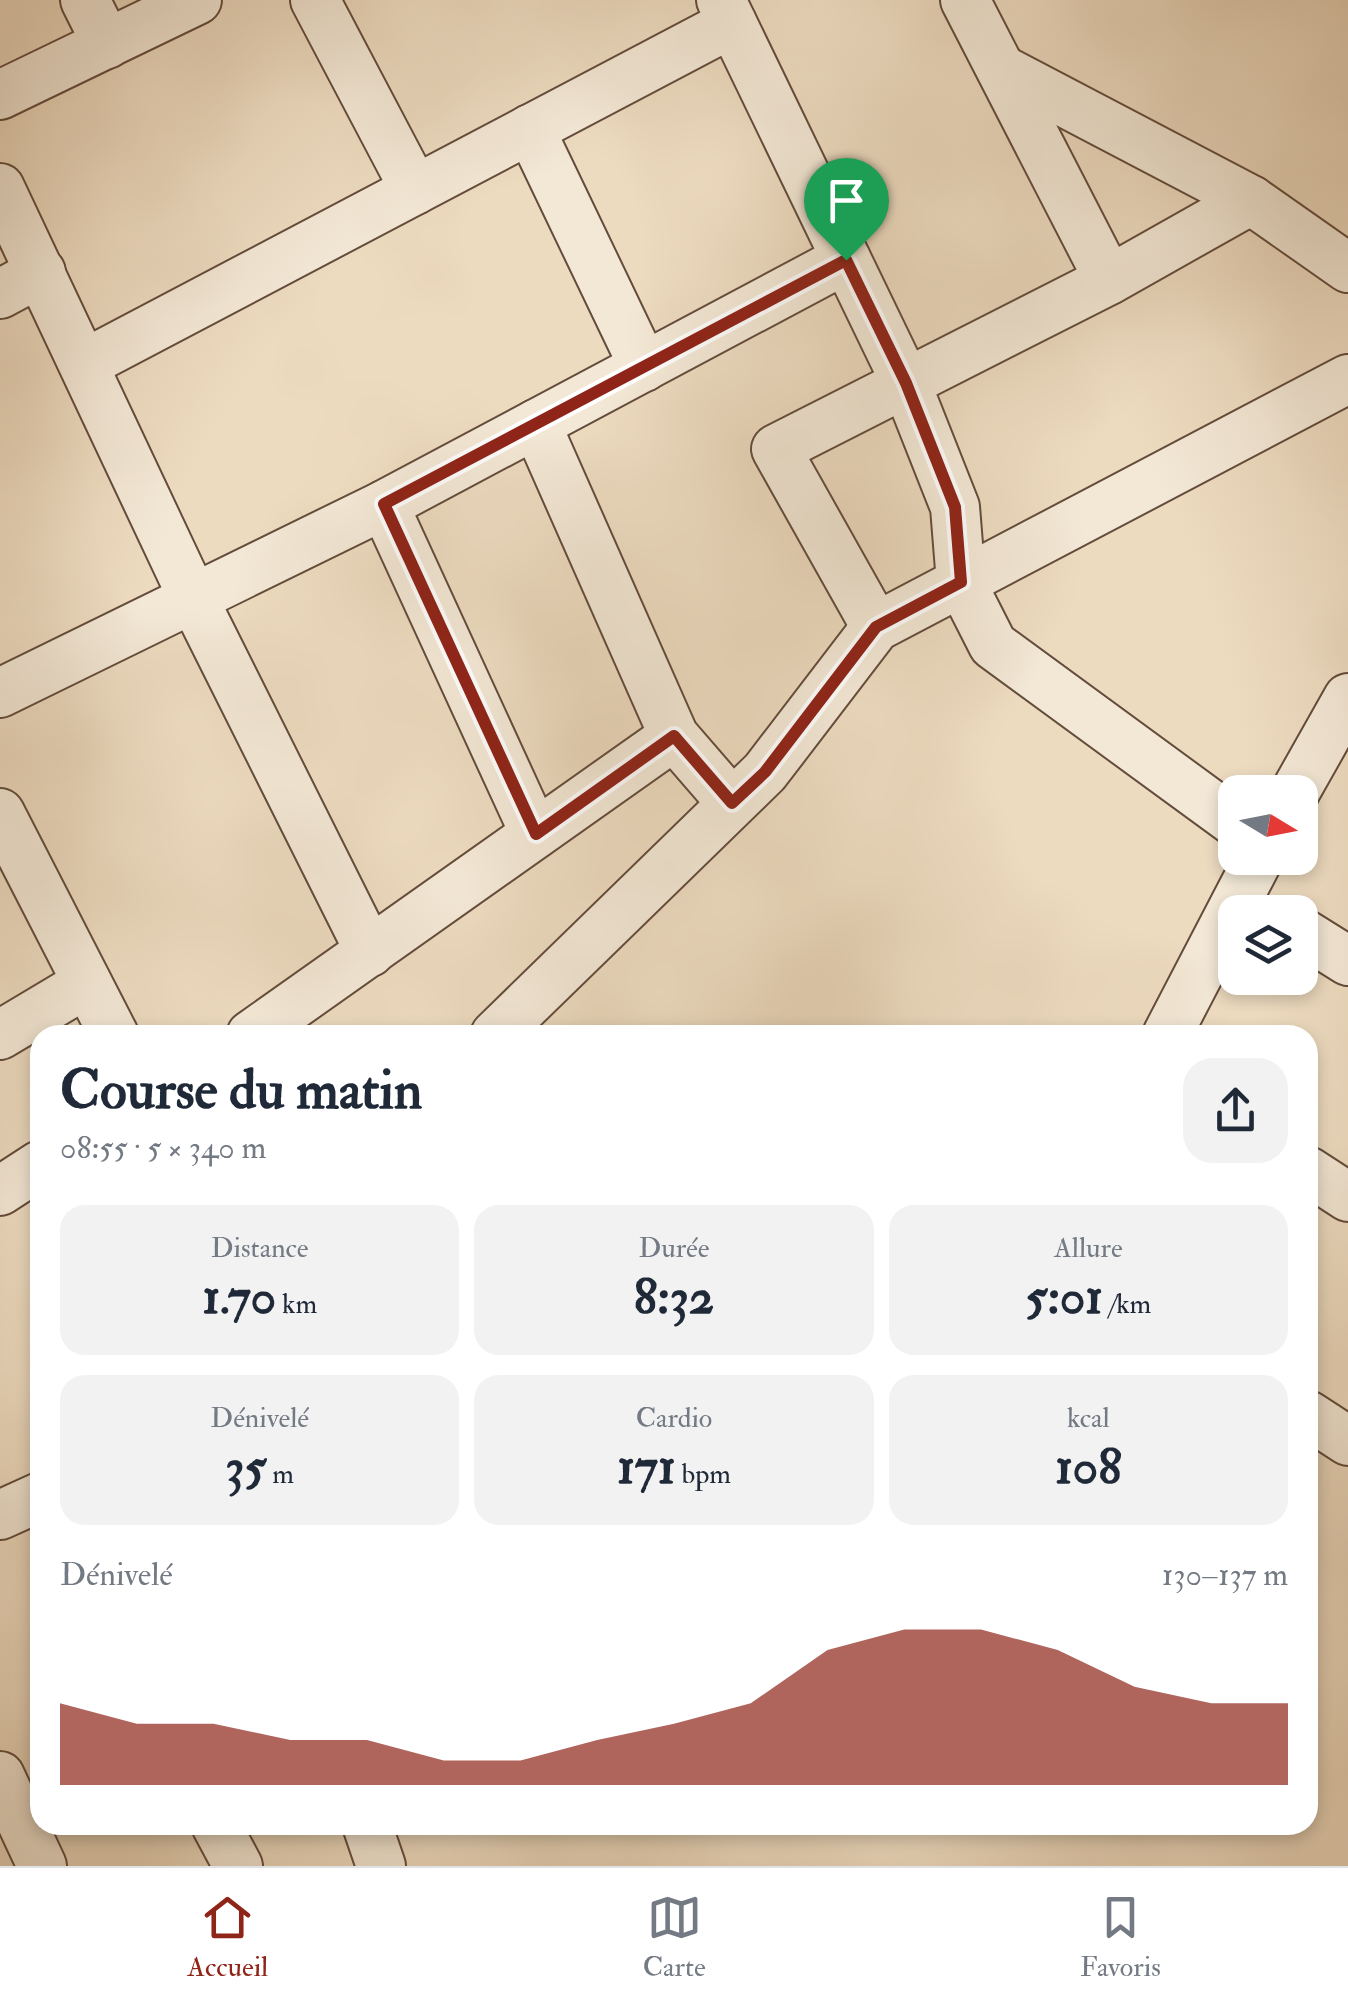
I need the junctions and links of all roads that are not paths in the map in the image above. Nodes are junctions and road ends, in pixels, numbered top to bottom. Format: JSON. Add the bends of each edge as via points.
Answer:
{"nodes":[{"id":1,"x":85,"y":0,"type":"edge"},
{"id":2,"x":197,"y":0,"type":"edge"},
{"id":3,"x":315,"y":0,"type":"edge"},
{"id":4,"x":965,"y":0,"type":"edge"},
{"id":5,"x":726,"y":11,"type":"edge"},
{"id":6,"x":107,"y":44,"type":"junction"},
{"id":7,"x":1001,"y":69,"type":"junction"},
{"id":8,"x":0,"y":95,"type":"edge"},
{"id":9,"x":530,"y":129,"type":"junction"},
{"id":10,"x":0,"y":188,"type":"edge"},
{"id":11,"x":415,"y":190,"type":"junction"},
{"id":12,"x":1250,"y":200,"type":"junction"},
{"id":13,"x":846,"y":260,"type":"junction"},
{"id":14,"x":1348,"y":268,"type":"edge"},
{"id":15,"x":42,"y":272,"type":"junction"},
{"id":16,"x":1109,"y":280,"type":"junction"},
{"id":17,"x":0,"y":294,"type":"edge"},
{"id":18,"x":86,"y":364,"type":"junction"},
{"id":19,"x":644,"y":367,"type":"junction"},
{"id":20,"x":1348,"y":379,"type":"edge"},
{"id":21,"x":906,"y":383,"type":"junction"},
{"id":22,"x":536,"y":424,"type":"junction"},
{"id":23,"x":384,"y":504,"type":"junction"},
{"id":24,"x":961,"y":582,"type":"junction"},
{"id":25,"x":194,"y":600,"type":"junction"},
{"id":26,"x":876,"y":627,"type":"junction"},
{"id":27,"x":0,"y":693,"type":"edge"},
{"id":28,"x":1348,"y":698,"type":"edge"},
{"id":29,"x":674,"y":736,"type":"junction"},
{"id":30,"x":1305,"y":775,"type":"edge"},
{"id":31,"x":732,"y":803,"type":"junction"},
{"id":32,"x":1218,"y":810,"type":"edge"},
{"id":33,"x":0,"y":813,"type":"edge"},
{"id":34,"x":536,"y":834,"type":"junction"},
{"id":35,"x":1257,"y":888,"type":"edge"},
{"id":36,"x":1318,"y":942,"type":"edge"},
{"id":37,"x":370,"y":952,"type":"junction"},
{"id":38,"x":1348,"y":961,"type":"edge"},
{"id":39,"x":87,"y":983,"type":"junction"},
{"id":40,"x":109,"y":1025,"type":"edge"},
{"id":41,"x":266,"y":1025,"type":"edge"},
{"id":42,"x":506,"y":1025,"type":"edge"},
{"id":43,"x":1172,"y":1025,"type":"edge"},
{"id":44,"x":0,"y":1035,"type":"edge"},
{"id":45,"x":30,"y":1171,"type":"edge"},
{"id":46,"x":1318,"y":1178,"type":"edge"},
{"id":47,"x":0,"y":1191,"type":"edge"},
{"id":48,"x":1348,"y":1197,"type":"edge"},
{"id":49,"x":1318,"y":1422,"type":"edge"},
{"id":50,"x":1348,"y":1441,"type":"edge"},
{"id":51,"x":30,"y":1502,"type":"edge"},
{"id":52,"x":0,"y":1516,"type":"edge"},
{"id":53,"x":0,"y":1776,"type":"edge"},
{"id":54,"x":221,"y":1835,"type":"edge"},
{"id":55,"x":26,"y":1860,"type":"edge"},
{"id":56,"x":238,"y":1866,"type":"edge"}],
"edges":[{"from":1,"to":6,"type":"street"},
{"from":2,"to":6,"type":"street"},
{"from":3,"to":11,"type":"street"},
{"from":4,"to":7,"type":"street"},
{"from":5,"to":9,"type":"street"},
{"from":5,"to":13,"type":"street"},
{"from":6,"to":8,"type":"street"},
{"from":7,"to":12,"type":"street"},
{"from":7,"to":16,"type":"street"},
{"from":9,"to":11,"type":"street"},
{"from":9,"to":19,"type":"street"},
{"from":10,"to":15,"type":"street"},
{"from":11,"to":18,"type":"street"},
{"from":12,"to":14,"type":"street"},
{"from":12,"to":16,"type":"street"},
{"from":13,"to":19,"type":"street"},
{"from":13,"to":21,"type":"street"},
{"from":15,"to":17,"type":"street"},
{"from":15,"to":18,"type":"street"},
{"from":16,"to":21,"type":"street"},
{"from":18,"to":25,"type":"street"},
{"from":19,"to":22,"type":"street"},
{"from":20,"to":24,"type":"street"},
{"from":21,"to":24,"type":"street","via":[[955,507]]},
{"from":21,"to":26,"type":"street","via":[[776,449]]},
{"from":22,"to":23,"type":"street"},
{"from":22,"to":29,"type":"street"},
{"from":23,"to":25,"type":"street"},
{"from":23,"to":34,"type":"street"},
{"from":24,"to":26,"type":"street"},
{"from":24,"to":32,"type":"street","via":[[993,645]]},
{"from":25,"to":27,"type":"street"},
{"from":25,"to":37,"type":"street"},
{"from":26,"to":31,"type":"street","via":[[765,772]]},
{"from":28,"to":30,"type":"street"},
{"from":29,"to":31,"type":"street"},
{"from":29,"to":34,"type":"street"},
{"from":31,"to":42,"type":"street"},
{"from":33,"to":39,"type":"street"},
{"from":34,"to":37,"type":"street"},
{"from":35,"to":43,"type":"street"},
{"from":36,"to":38,"type":"street"},
{"from":37,"to":41,"type":"street"},
{"from":39,"to":40,"type":"street"},
{"from":39,"to":44,"type":"street"},
{"from":45,"to":47,"type":"street"},
{"from":46,"to":48,"type":"street"},
{"from":49,"to":50,"type":"street"},
{"from":51,"to":52,"type":"street"},
{"from":53,"to":55,"type":"street"},
{"from":54,"to":56,"type":"street"}]}
